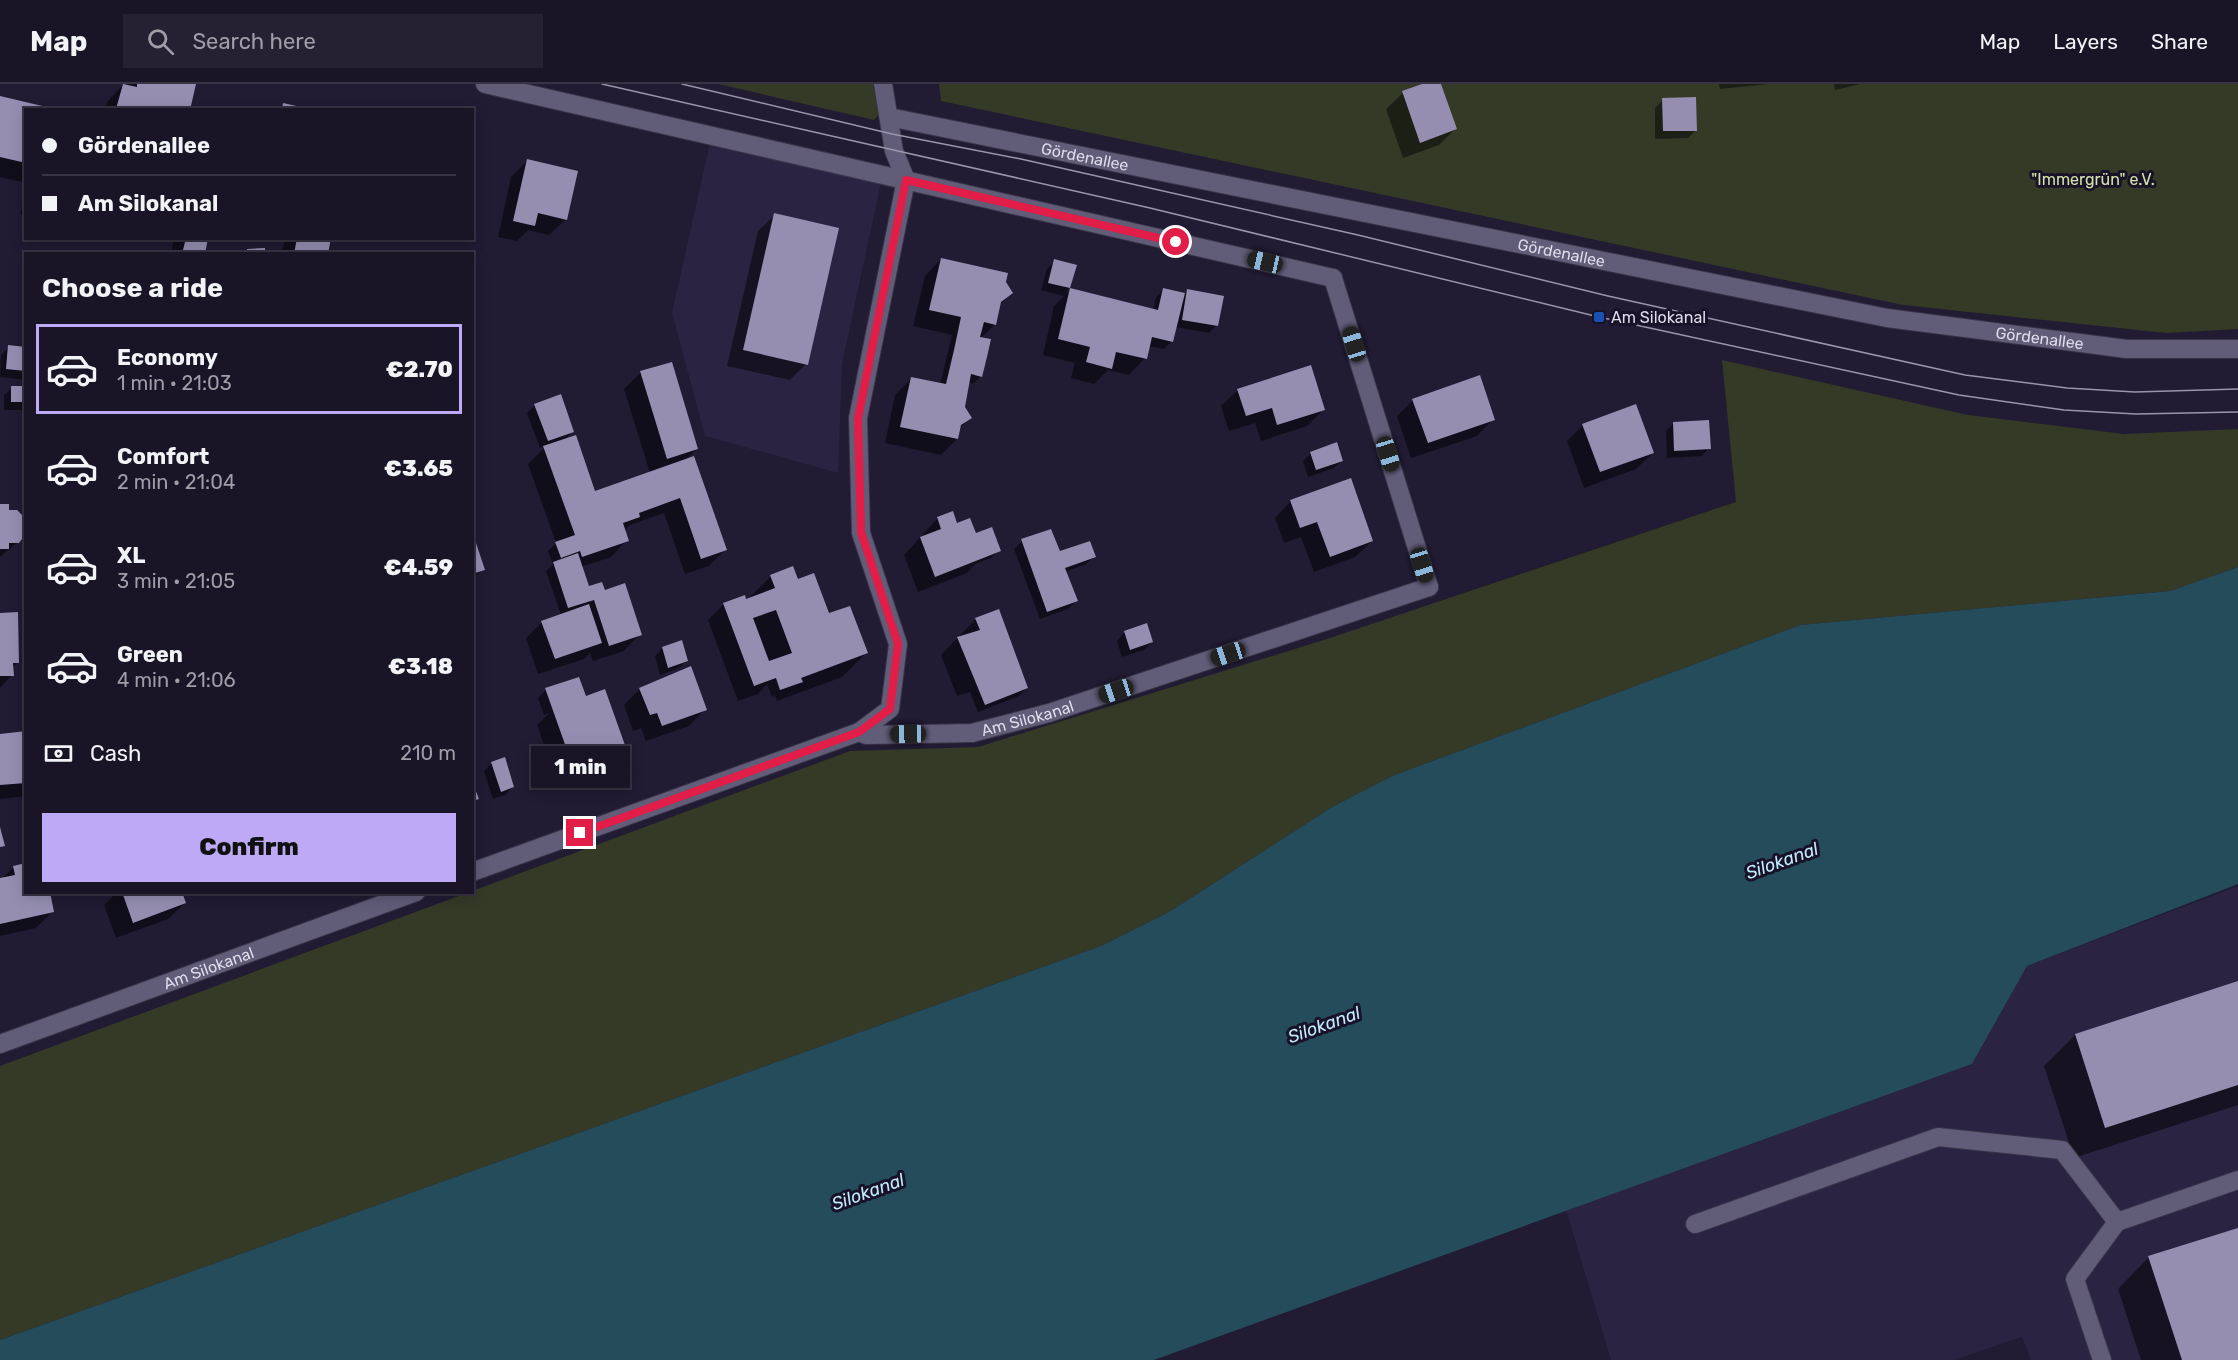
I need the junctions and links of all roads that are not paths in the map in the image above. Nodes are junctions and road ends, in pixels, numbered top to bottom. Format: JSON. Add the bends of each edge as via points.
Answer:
{"nodes":[{"id":1,"x":485,"y":84,"type":"edge"},
{"id":2,"x":883,"y":84,"type":"edge"},
{"id":3,"x":889,"y":117,"type":"junction"},
{"id":4,"x":906,"y":180,"type":"junction"},
{"id":5,"x":2238,"y":349,"type":"edge"},
{"id":6,"x":859,"y":732,"type":"junction"},
{"id":7,"x":474,"y":871,"type":"edge"},
{"id":8,"x":411,"y":894,"type":"edge"},
{"id":9,"x":0,"y":1044,"type":"edge"},
{"id":10,"x":2238,"y":1180,"type":"edge"},
{"id":11,"x":2117,"y":1222,"type":"junction"},
{"id":12,"x":1695,"y":1224,"type":"dead end"},
{"id":13,"x":2102,"y":1360,"type":"edge"}],
"edges":[{"from":1,"to":4,"type":"street"},
{"from":2,"to":3,"type":"street"},
{"from":3,"to":4,"type":"street","via":[[894,151]]},
{"from":3,"to":5,"type":"street","name":"Gördenallee","via":[[1876,316],[2127,349]]},
{"from":4,"to":6,"type":"street","name":"Am Silokanal","via":[[858,418],[861,532],[898,644],[890,709]]},
{"from":4,"to":6,"type":"street","name":"Am Silokanal","via":[[1333,278],[1429,587],[1038,716],[972,733]]},
{"from":6,"to":7,"type":"street","name":"Am Silokanal"},
{"from":8,"to":9,"type":"street","name":"Am Silokanal"},
{"from":10,"to":11,"type":"street"},
{"from":11,"to":12,"type":"street","via":[[2062,1150],[1938,1137]]},
{"from":11,"to":13,"type":"street","via":[[2075,1279]]}]}
